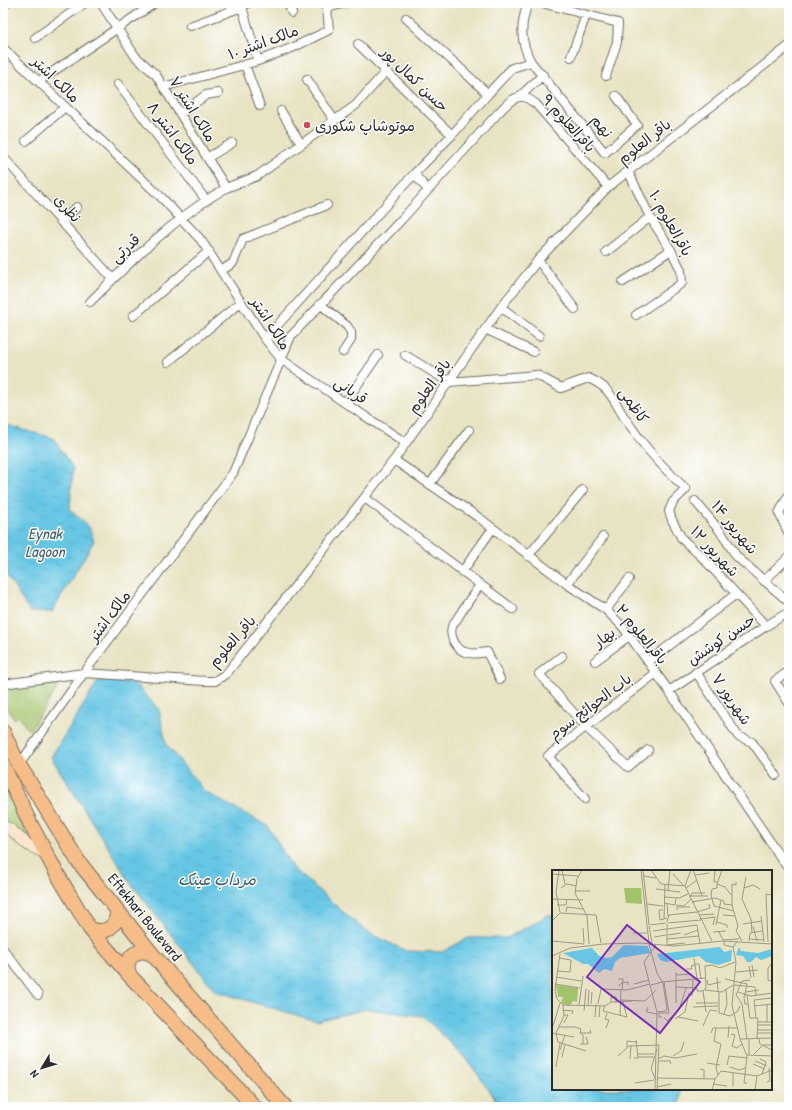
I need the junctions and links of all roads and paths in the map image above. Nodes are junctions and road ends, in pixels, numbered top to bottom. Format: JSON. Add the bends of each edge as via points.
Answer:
{"nodes":[{"id":1,"x":7,"y":3,"type":"edge"},
{"id":2,"x":85,"y":3,"type":"edge"},
{"id":3,"x":101,"y":3,"type":"edge"},
{"id":4,"x":155,"y":3,"type":"edge"},
{"id":5,"x":288,"y":3,"type":"edge"},
{"id":6,"x":346,"y":3,"type":"edge"},
{"id":7,"x":528,"y":3,"type":"edge"},
{"id":8,"x":542,"y":3,"type":"edge"},
{"id":9,"x":3,"y":5,"type":"edge"},
{"id":10,"x":245,"y":5,"type":"edge"},
{"id":11,"x":292,"y":13,"type":"dead end"},
{"id":12,"x":586,"y":15,"type":"junction"},
{"id":13,"x":406,"y":18,"type":"dead end"},
{"id":14,"x":190,"y":26,"type":"dead end"},
{"id":15,"x":117,"y":28,"type":"junction"},
{"id":16,"x":35,"y":38,"type":"dead end"},
{"id":17,"x":358,"y":44,"type":"dead end"},
{"id":18,"x":789,"y":46,"type":"edge"},
{"id":19,"x":3,"y":49,"type":"edge"},
{"id":20,"x":571,"y":57,"type":"dead end"},
{"id":21,"x":258,"y":61,"type":"junction"},
{"id":22,"x":531,"y":62,"type":"junction"},
{"id":23,"x":245,"y":65,"type":"junction"},
{"id":24,"x":386,"y":71,"type":"junction"},
{"id":25,"x":606,"y":76,"type":"dead end"},
{"id":26,"x":540,"y":78,"type":"junction"},
{"id":27,"x":307,"y":79,"type":"dead end"},
{"id":28,"x":39,"y":82,"type":"junction"},
{"id":29,"x":118,"y":84,"type":"dead end"},
{"id":30,"x":163,"y":87,"type":"junction"},
{"id":31,"x":218,"y":92,"type":"dead end"},
{"id":32,"x":488,"y":94,"type":"junction"},
{"id":33,"x":616,"y":96,"type":"dead end"},
{"id":34,"x":522,"y":97,"type":"junction"},
{"id":35,"x":260,"y":106,"type":"dead end"},
{"id":36,"x":65,"y":107,"type":"junction"},
{"id":37,"x":280,"y":111,"type":"dead end"},
{"id":38,"x":180,"y":114,"type":"junction"},
{"id":39,"x":334,"y":120,"type":"junction"},
{"id":40,"x":452,"y":135,"type":"junction"},
{"id":41,"x":26,"y":141,"type":"dead end"},
{"id":42,"x":232,"y":143,"type":"dead end"},
{"id":43,"x":301,"y":144,"type":"junction"},
{"id":44,"x":3,"y":156,"type":"edge"},
{"id":45,"x":207,"y":158,"type":"junction"},
{"id":46,"x":628,"y":172,"type":"junction"},
{"id":47,"x":414,"y":174,"type":"junction"},
{"id":48,"x":608,"y":187,"type":"junction"},
{"id":49,"x":226,"y":188,"type":"junction"},
{"id":50,"x":428,"y":190,"type":"junction"},
{"id":51,"x":206,"y":200,"type":"junction"},
{"id":52,"x":327,"y":205,"type":"dead end"},
{"id":53,"x":77,"y":208,"type":"dead end"},
{"id":54,"x":650,"y":217,"type":"junction"},
{"id":55,"x":181,"y":218,"type":"junction"},
{"id":56,"x":61,"y":222,"type":"junction"},
{"id":57,"x":671,"y":250,"type":"junction"},
{"id":58,"x":208,"y":251,"type":"junction"},
{"id":59,"x":606,"y":252,"type":"dead end"},
{"id":60,"x":538,"y":260,"type":"junction"},
{"id":61,"x":221,"y":271,"type":"junction"},
{"id":62,"x":113,"y":279,"type":"junction"},
{"id":63,"x":624,"y":282,"type":"dead end"},
{"id":64,"x":90,"y":302,"type":"dead end"},
{"id":65,"x":241,"y":302,"type":"junction"},
{"id":66,"x":320,"y":304,"type":"junction"},
{"id":67,"x":500,"y":307,"type":"junction"},
{"id":68,"x":575,"y":309,"type":"dead end"},
{"id":69,"x":636,"y":315,"type":"dead end"},
{"id":70,"x":133,"y":316,"type":"dead end"},
{"id":71,"x":485,"y":329,"type":"junction"},
{"id":72,"x":539,"y":336,"type":"dead end"},
{"id":73,"x":265,"y":339,"type":"junction"},
{"id":74,"x":343,"y":352,"type":"dead end"},
{"id":75,"x":534,"y":352,"type":"dead end"},
{"id":76,"x":378,"y":355,"type":"dead end"},
{"id":77,"x":405,"y":355,"type":"dead end"},
{"id":78,"x":281,"y":358,"type":"junction"},
{"id":79,"x":168,"y":362,"type":"dead end"},
{"id":80,"x":449,"y":382,"type":"junction"},
{"id":81,"x":345,"y":403,"type":"junction"},
{"id":82,"x":469,"y":430,"type":"dead end"},
{"id":83,"x":406,"y":443,"type":"junction"},
{"id":84,"x":394,"y":460,"type":"junction"},
{"id":85,"x":430,"y":484,"type":"junction"},
{"id":86,"x":686,"y":489,"type":"joint"},
{"id":87,"x":583,"y":490,"type":"dead end"},
{"id":88,"x":789,"y":494,"type":"edge"},
{"id":89,"x":365,"y":498,"type":"junction"},
{"id":90,"x":695,"y":501,"type":"dead end"},
{"id":91,"x":493,"y":528,"type":"junction"},
{"id":92,"x":789,"y":534,"type":"edge"},
{"id":93,"x":603,"y":537,"type":"dead end"},
{"id":94,"x":528,"y":556,"type":"junction"},
{"id":95,"x":789,"y":557,"type":"edge"},
{"id":96,"x":462,"y":572,"type":"junction"},
{"id":97,"x":629,"y":579,"type":"dead end"},
{"id":98,"x":764,"y":581,"type":"junction"},
{"id":99,"x":567,"y":584,"type":"junction"},
{"id":100,"x":480,"y":585,"type":"junction"},
{"id":101,"x":736,"y":594,"type":"junction"},
{"id":102,"x":789,"y":602,"type":"edge"},
{"id":103,"x":513,"y":610,"type":"dead end"},
{"id":104,"x":606,"y":610,"type":"junction"},
{"id":105,"x":789,"y":612,"type":"edge"},
{"id":106,"x":766,"y":626,"type":"junction"},
{"id":107,"x":629,"y":636,"type":"junction"},
{"id":108,"x":562,"y":656,"type":"dead end"},
{"id":109,"x":595,"y":661,"type":"dead end"},
{"id":110,"x":648,"y":662,"type":"junction"},
{"id":111,"x":789,"y":670,"type":"edge"},
{"id":112,"x":696,"y":672,"type":"junction"},
{"id":113,"x":84,"y":673,"type":"junction"},
{"id":114,"x":656,"y":674,"type":"junction"},
{"id":115,"x":500,"y":679,"type":"dead end"},
{"id":116,"x":3,"y":684,"type":"edge"},
{"id":117,"x":669,"y":690,"type":"junction"},
{"id":118,"x":789,"y":702,"type":"edge"},
{"id":119,"x":586,"y":727,"type":"junction"},
{"id":120,"x":3,"y":732,"type":"edge"},
{"id":121,"x":648,"y":750,"type":"dead end"},
{"id":122,"x":19,"y":765,"type":"junction"},
{"id":123,"x":5,"y":773,"type":"edge"},
{"id":124,"x":776,"y":775,"type":"dead end"},
{"id":125,"x":585,"y":799,"type":"dead end"},
{"id":126,"x":3,"y":826,"type":"edge"},
{"id":127,"x":47,"y":854,"type":"junction"},
{"id":128,"x":789,"y":870,"type":"edge"},
{"id":129,"x":117,"y":910,"type":"junction"},
{"id":130,"x":90,"y":929,"type":"junction"},
{"id":131,"x":3,"y":950,"type":"edge"},
{"id":132,"x":153,"y":955,"type":"junction"},
{"id":133,"x":130,"y":976,"type":"junction"},
{"id":134,"x":38,"y":995,"type":"dead end"},
{"id":135,"x":255,"y":1107,"type":"edge"},
{"id":136,"x":285,"y":1107,"type":"edge"}],
"edges":[{"from":1,"to":9,"type":"street"},
{"from":2,"to":16,"type":"street"},
{"from":3,"to":15,"type":"street","name":"مالک اشتر ۷"},
{"from":4,"to":15,"type":"street"},
{"from":5,"to":11,"type":"street"},
{"from":6,"to":21,"type":"street","name":"مالک اشتر ۱۰","via":[[327,8],[329,30]]},
{"from":7,"to":22,"type":"street","via":[[522,31],[523,43]]},
{"from":8,"to":12,"type":"street"},
{"from":10,"to":14,"type":"street"},
{"from":10,"to":21,"type":"street"},
{"from":12,"to":20,"type":"street"},
{"from":12,"to":25,"type":"street","via":[[618,23],[617,42]]},
{"from":13,"to":32,"type":"street"},
{"from":15,"to":28,"type":"street"},
{"from":15,"to":30,"type":"street","name":"مالک اشتر ۷","via":[[135,56],[156,75]]},
{"from":17,"to":24,"type":"street","name":"حسن کمال پور"},
{"from":18,"to":46,"type":"street","name":"باقر العلوم"},
{"from":19,"to":28,"type":"street","name":"مالک اشتر"},
{"from":21,"to":23,"type":"street","name":"مالک اشتر ۱۰"},
{"from":22,"to":26,"type":"street"},
{"from":22,"to":32,"type":"street","via":[[512,68]]},
{"from":23,"to":30,"type":"street","name":"مالک اشتر ۱۰"},
{"from":23,"to":35,"type":"street"},
{"from":24,"to":39,"type":"street","via":[[356,105]]},
{"from":24,"to":40,"type":"street","name":"حسن کمال پور"},
{"from":26,"to":33,"type":"street","name":"نهم","via":[[605,153],[637,124]]},
{"from":26,"to":34,"type":"street"},
{"from":27,"to":39,"type":"street"},
{"from":28,"to":36,"type":"street","name":"مالک اشتر"},
{"from":29,"to":51,"type":"street","name":"مالک اشتر ۸"},
{"from":30,"to":38,"type":"street","name":"مالک اشتر ۷"},
{"from":31,"to":38,"type":"street","via":[[206,95]]},
{"from":32,"to":40,"type":"street"},
{"from":34,"to":48,"type":"street","name":"باقرالعلوم ۹","via":[[536,104]]},
{"from":34,"to":50,"type":"street","via":[[513,100],[494,117]]},
{"from":36,"to":41,"type":"street"},
{"from":36,"to":55,"type":"street","name":"مالک اشتر"},
{"from":37,"to":43,"type":"street"},
{"from":38,"to":45,"type":"street","name":"مالک اشتر ۷"},
{"from":39,"to":43,"type":"street"},
{"from":40,"to":47,"type":"street"},
{"from":42,"to":45,"type":"street"},
{"from":43,"to":49,"type":"street","via":[[256,176]]},
{"from":44,"to":56,"type":"street","name":"نظری"},
{"from":45,"to":49,"type":"street","name":"مالک اشتر ۷"},
{"from":46,"to":48,"type":"street","name":"باقر العلوم"},
{"from":46,"to":54,"type":"street","name":"باقرالعلوم ۱۰"},
{"from":47,"to":50,"type":"street"},
{"from":47,"to":73,"type":"street"},
{"from":48,"to":60,"type":"street","name":"باقر العلوم"},
{"from":49,"to":51,"type":"street"},
{"from":50,"to":66,"type":"street"},
{"from":51,"to":55,"type":"street"},
{"from":52,"to":61,"type":"street","via":[[243,239],[233,262]]},
{"from":53,"to":56,"type":"street"},
{"from":54,"to":57,"type":"street","name":"باقرالعلوم ۱۰"},
{"from":54,"to":59,"type":"street"},
{"from":55,"to":58,"type":"street","name":"مالک اشتر"},
{"from":55,"to":62,"type":"street","name":"قدرتی"},
{"from":56,"to":62,"type":"street","name":"نظری"},
{"from":57,"to":63,"type":"street"},
{"from":57,"to":69,"type":"street","name":"باقرالعلوم ۱۰","via":[[681,270],[682,282]]},
{"from":58,"to":61,"type":"street","name":"مالک اشتر"},
{"from":58,"to":70,"type":"street"},
{"from":60,"to":67,"type":"street","name":"باقر العلوم"},
{"from":60,"to":68,"type":"street"},
{"from":61,"to":65,"type":"street","name":"مالک اشتر"},
{"from":62,"to":64,"type":"street","name":"قدرتی"},
{"from":65,"to":73,"type":"street","name":"مالک اشتر"},
{"from":65,"to":79,"type":"street"},
{"from":66,"to":74,"type":"street","via":[[351,332],[351,340]]},
{"from":66,"to":78,"type":"street","via":[[291,336]]},
{"from":67,"to":71,"type":"street","name":"باقر العلوم"},
{"from":67,"to":72,"type":"street"},
{"from":71,"to":75,"type":"street"},
{"from":71,"to":80,"type":"street","name":"باقر العلوم"},
{"from":73,"to":78,"type":"street","name":"مالک اشتر"},
{"from":76,"to":81,"type":"street"},
{"from":77,"to":80,"type":"street"},
{"from":78,"to":81,"type":"street","name":"قربانی"},
{"from":78,"to":113,"type":"street","name":"مالک اشتر","via":[[233,473]]},
{"from":80,"to":83,"type":"street","name":"باقر العلوم"},
{"from":80,"to":86,"type":"street","name":"کاظمی","via":[[537,375],[560,388],[588,378],[610,392],[633,429],[662,465]]},
{"from":81,"to":83,"type":"street","name":"قربانی"},
{"from":82,"to":85,"type":"street"},
{"from":83,"to":84,"type":"street","name":"باقر العلوم"},
{"from":84,"to":85,"type":"street","name":"باقرالعلوم ۲"},
{"from":84,"to":89,"type":"street","name":"باقر العلوم"},
{"from":85,"to":91,"type":"street","name":"باقرالعلوم ۲"},
{"from":86,"to":101,"type":"street","name":"شهریور ۱۲","via":[[673,502],[670,511],[672,520],[682,539]]},
{"from":87,"to":94,"type":"street"},
{"from":88,"to":92,"type":"street","via":[[779,513]]},
{"from":89,"to":96,"type":"street"},
{"from":89,"to":113,"type":"street","name":"باقر العلوم","via":[[227,673],[215,681]]},
{"from":90,"to":98,"type":"street","name":"شهریور ۱۴","via":[[737,557]]},
{"from":91,"to":94,"type":"street","name":"باقرالعلوم ۲"},
{"from":91,"to":96,"type":"street"},
{"from":93,"to":99,"type":"street"},
{"from":94,"to":99,"type":"street","name":"باقرالعلوم ۲"},
{"from":95,"to":98,"type":"street"},
{"from":96,"to":100,"type":"street"},
{"from":97,"to":104,"type":"street"},
{"from":98,"to":102,"type":"street","name":"شهریور ۱۴"},
{"from":99,"to":104,"type":"street","name":"باقرالعلوم ۲"},
{"from":100,"to":103,"type":"street"},
{"from":100,"to":115,"type":"street","via":[[452,627],[452,635],[458,647],[465,652],[487,652]]},
{"from":101,"to":106,"type":"street","name":"شهریور ۱۲"},
{"from":101,"to":110,"type":"street"},
{"from":104,"to":107,"type":"street","name":"باقرالعلوم ۲"},
{"from":105,"to":106,"type":"street","name":"حسن کوشش"},
{"from":106,"to":112,"type":"street","name":"حسن کوشش"},
{"from":107,"to":109,"type":"street","name":"بهار"},
{"from":107,"to":110,"type":"street","name":"باقرالعلوم ۲"},
{"from":108,"to":119,"type":"street","via":[[539,674]]},
{"from":110,"to":114,"type":"street","name":"باقرالعلوم ۲"},
{"from":111,"to":118,"type":"street","via":[[775,681]]},
{"from":112,"to":117,"type":"street","name":"حسن کوشش"},
{"from":112,"to":124,"type":"street","name":"شهریور ۷","via":[[738,736],[752,742]]},
{"from":113,"to":116,"type":"street","name":"باقر العلوم"},
{"from":113,"to":122,"type":"street"},
{"from":114,"to":117,"type":"street","name":"باقرالعلوم ۲"},
{"from":114,"to":119,"type":"street","name":"باب الحوائج سوم"},
{"from":117,"to":128,"type":"street","name":"باقرالعلوم ۲"},
{"from":119,"to":121,"type":"street","via":[[628,766]]},
{"from":119,"to":125,"type":"street","name":"باب الحوائج سوم","via":[[548,756]]},
{"from":120,"to":122,"type":"highway","name":"Eftekhari Boulevard"},
{"from":122,"to":129,"type":"highway","name":"Eftekhari Boulevard","via":[[78,861]]},
{"from":123,"to":127,"type":"highway"},
{"from":126,"to":127,"type":"street","via":[[28,845]]},
{"from":127,"to":130,"type":"highway"},
{"from":129,"to":130,"type":"highway","via":[[114,924],[108,930],[99,932]]},
{"from":129,"to":132,"type":"highway","name":"Eftekhari Boulevard"},
{"from":130,"to":133,"type":"highway"},
{"from":131,"to":134,"type":"street"},
{"from":132,"to":133,"type":"highway","via":[[142,951],[131,956],[127,964]]},
{"from":132,"to":136,"type":"highway","name":"Eftekhari Boulevard"},
{"from":133,"to":135,"type":"highway"}]}
